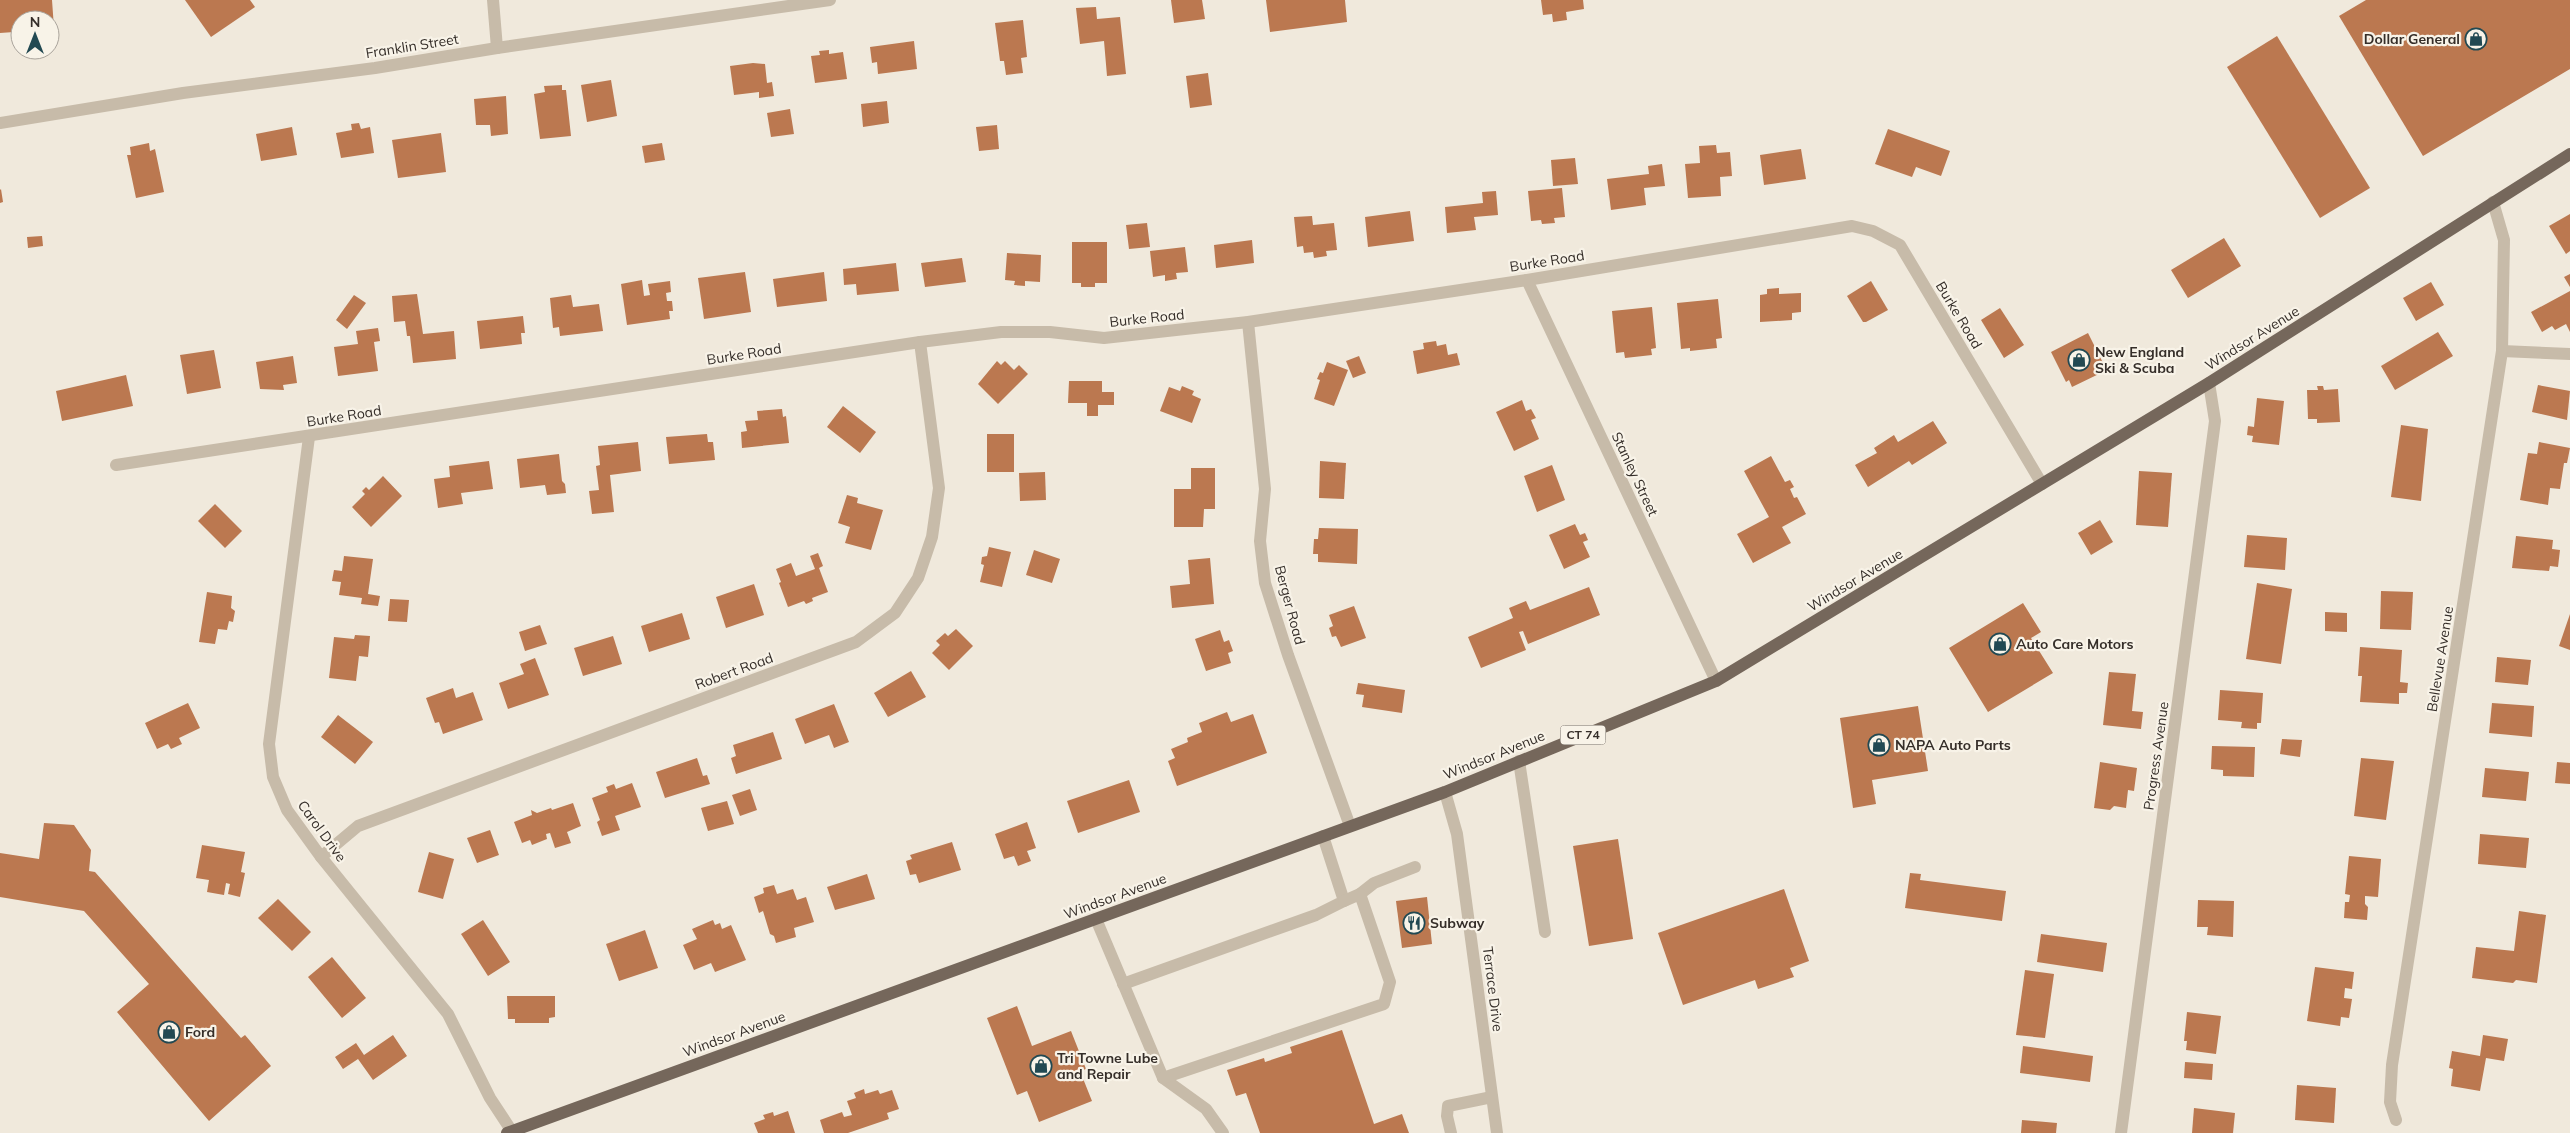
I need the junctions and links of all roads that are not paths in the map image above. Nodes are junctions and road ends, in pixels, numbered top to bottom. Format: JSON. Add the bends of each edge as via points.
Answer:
{"nodes":[{"id":1,"x":492,"y":0,"type":"edge"},
{"id":2,"x":830,"y":0,"type":"edge"},
{"id":3,"x":496,"y":48,"type":"junction"},
{"id":4,"x":0,"y":123,"type":"edge"},
{"id":5,"x":2570,"y":154,"type":"edge"},
{"id":6,"x":2493,"y":202,"type":"junction"},
{"id":7,"x":1527,"y":280,"type":"junction"},
{"id":8,"x":1248,"y":322,"type":"junction"},
{"id":9,"x":920,"y":342,"type":"junction"},
{"id":10,"x":2502,"y":351,"type":"junction"},
{"id":11,"x":2570,"y":354,"type":"edge"},
{"id":12,"x":2209,"y":383,"type":"junction"},
{"id":13,"x":309,"y":437,"type":"junction"},
{"id":14,"x":116,"y":465,"type":"dead end"},
{"id":15,"x":2042,"y":484,"type":"junction"},
{"id":16,"x":1716,"y":681,"type":"junction"},
{"id":17,"x":1519,"y":761,"type":"junction"},
{"id":18,"x":1445,"y":792,"type":"junction"},
{"id":19,"x":1350,"y":826,"type":"junction"},
{"id":20,"x":1323,"y":836,"type":"junction"},
{"id":21,"x":320,"y":857,"type":"junction"},
{"id":22,"x":1416,"y":867,"type":"dead end"},
{"id":23,"x":1360,"y":894,"type":"junction"},
{"id":24,"x":1344,"y":901,"type":"junction"},
{"id":25,"x":1096,"y":919,"type":"junction"},
{"id":26,"x":1545,"y":932,"type":"dead end"},
{"id":27,"x":1123,"y":984,"type":"junction"},
{"id":28,"x":1163,"y":1078,"type":"junction"},
{"id":29,"x":1492,"y":1097,"type":"junction"},
{"id":30,"x":2396,"y":1120,"type":"dead end"},
{"id":31,"x":511,"y":1132,"type":"edge"},
{"id":32,"x":1223,"y":1133,"type":"edge"},
{"id":33,"x":1451,"y":1133,"type":"edge"},
{"id":34,"x":1497,"y":1133,"type":"edge"},
{"id":35,"x":2121,"y":1133,"type":"edge"}],
"edges":[{"from":1,"to":3,"type":"street"},
{"from":2,"to":3,"type":"street","name":"Franklin Street"},
{"from":3,"to":4,"type":"street","name":"Franklin Street"},
{"from":5,"to":6,"type":"main road","name":"Windsor Avenue","number":"CT 74"},
{"from":6,"to":10,"type":"street","name":"Bellevue Avenue","via":[[2504,240]]},
{"from":6,"to":12,"type":"main road","name":"Windsor Avenue","number":"CT 74"},
{"from":7,"to":8,"type":"street","name":"Burke Road"},
{"from":7,"to":15,"type":"street","name":"Burke Road","via":[[1852,226],[1874,231],[1900,245]]},
{"from":7,"to":16,"type":"street","name":"Stanley Street"},
{"from":8,"to":9,"type":"street","name":"Burke Road","via":[[1104,338],[1050,332],[1001,332]]},
{"from":8,"to":19,"type":"street","name":"Berger Road","via":[[1265,489],[1260,541],[1265,584]]},
{"from":9,"to":13,"type":"street","name":"Burke Road"},
{"from":9,"to":21,"type":"street","name":"Robert Road","via":[[940,488],[932,537],[918,578],[895,613],[856,642],[358,826]]},
{"from":10,"to":11,"type":"street"},
{"from":10,"to":30,"type":"street","name":"Bellevue Avenue","via":[[2392,1065],[2390,1102]]},
{"from":12,"to":15,"type":"main road","name":"Windsor Avenue","number":"CT 74"},
{"from":12,"to":35,"type":"street","name":"Progress Avenue","via":[[2215,421]]},
{"from":13,"to":14,"type":"street","name":"Burke Road"},
{"from":13,"to":21,"type":"street","name":"Carol Drive","via":[[269,744],[273,777],[287,810]]},
{"from":15,"to":16,"type":"main road","name":"Windsor Avenue","number":"CT 74"},
{"from":16,"to":17,"type":"main road","name":"Windsor Avenue","number":"CT 74"},
{"from":17,"to":18,"type":"main road","name":"Windsor Avenue","number":"CT 74"},
{"from":17,"to":26,"type":"street"},
{"from":18,"to":19,"type":"main road","name":"Windsor Avenue","number":"CT 74"},
{"from":18,"to":29,"type":"street","name":"Terrace Drive","via":[[1457,834]]},
{"from":19,"to":20,"type":"main road","name":"Windsor Avenue","number":"CT 74"},
{"from":20,"to":24,"type":"street"},
{"from":20,"to":25,"type":"main road","name":"Windsor Avenue","number":"CT 74"},
{"from":21,"to":31,"type":"street","name":"Carol Drive","via":[[448,1014],[490,1098]]},
{"from":22,"to":23,"type":"street","via":[[1374,883]]},
{"from":23,"to":24,"type":"street"},
{"from":23,"to":28,"type":"street","via":[[1390,982],[1384,1004]]},
{"from":24,"to":27,"type":"street","via":[[1316,915]]},
{"from":25,"to":27,"type":"street"},
{"from":25,"to":31,"type":"main road","name":"Windsor Avenue","number":"CT 74"},
{"from":27,"to":28,"type":"street"},
{"from":28,"to":32,"type":"street","via":[[1206,1109]]},
{"from":29,"to":33,"type":"street","via":[[1448,1106],[1446,1116]]},
{"from":29,"to":34,"type":"street","name":"Terrace Drive"}]}
